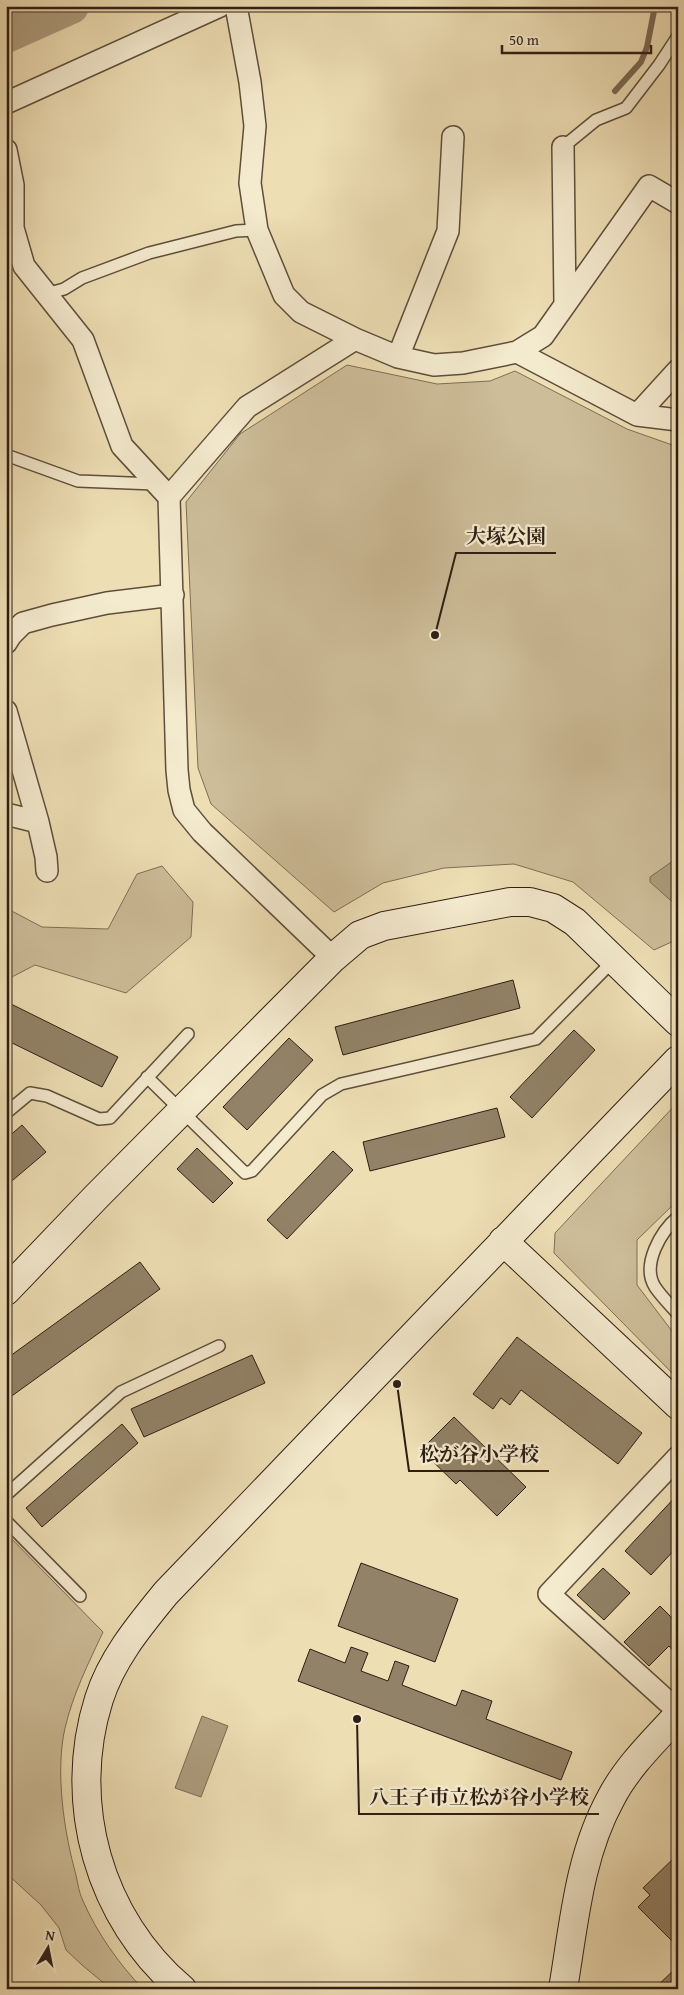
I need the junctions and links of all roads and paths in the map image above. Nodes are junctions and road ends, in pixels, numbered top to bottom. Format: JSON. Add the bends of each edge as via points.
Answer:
{"nodes":[{"id":1,"x":220,"y":6,"type":"edge"},
{"id":2,"x":236,"y":6,"type":"edge"},
{"id":3,"x":678,"y":36,"type":"edge"},
{"id":4,"x":6,"y":103,"type":"edge"},
{"id":5,"x":453,"y":138,"type":"dead end"},
{"id":6,"x":563,"y":147,"type":"joint"},
{"id":7,"x":6,"y":150,"type":"edge"},
{"id":8,"x":678,"y":203,"type":"edge"},
{"id":9,"x":257,"y":230,"type":"junction"},
{"id":10,"x":46,"y":294,"type":"junction"},
{"id":11,"x":565,"y":304,"type":"junction"},
{"id":12,"x":355,"y":339,"type":"junction"},
{"id":13,"x":517,"y":352,"type":"junction"},
{"id":14,"x":398,"y":357,"type":"junction"},
{"id":15,"x":678,"y":370,"type":"edge"},
{"id":16,"x":637,"y":415,"type":"junction"},
{"id":17,"x":678,"y":420,"type":"edge"},
{"id":18,"x":6,"y":455,"type":"edge"},
{"id":19,"x":163,"y":490,"type":"junction"},
{"id":20,"x":173,"y":595,"type":"junction"},
{"id":21,"x":6,"y":643,"type":"edge"},
{"id":22,"x":6,"y":711,"type":"edge"},
{"id":23,"x":6,"y":814,"type":"edge"},
{"id":24,"x":38,"y":822,"type":"junction"},
{"id":25,"x":47,"y":871,"type":"dead end"},
{"id":26,"x":333,"y":958,"type":"junction"},
{"id":27,"x":614,"y":960,"type":"junction"},
{"id":28,"x":678,"y":1022,"type":"edge"},
{"id":29,"x":188,"y":1034,"type":"dead end"},
{"id":30,"x":678,"y":1060,"type":"edge"},
{"id":31,"x":147,"y":1078,"type":"junction"},
{"id":32,"x":181,"y":1111,"type":"junction"},
{"id":33,"x":6,"y":1113,"type":"edge"},
{"id":34,"x":678,"y":1217,"type":"edge"},
{"id":35,"x":503,"y":1241,"type":"junction"},
{"id":36,"x":6,"y":1291,"type":"edge"},
{"id":37,"x":678,"y":1314,"type":"edge"},
{"id":38,"x":220,"y":1346,"type":"dead end"},
{"id":39,"x":678,"y":1405,"type":"edge"},
{"id":40,"x":678,"y":1457,"type":"edge"},
{"id":41,"x":6,"y":1496,"type":"edge"},
{"id":42,"x":6,"y":1521,"type":"edge"},
{"id":43,"x":80,"y":1596,"type":"dead end"},
{"id":44,"x":678,"y":1711,"type":"edge"},
{"id":45,"x":678,"y":1715,"type":"edge"},
{"id":46,"x":182,"y":1989,"type":"edge"},
{"id":47,"x":563,"y":1989,"type":"edge"}],
"edges":[{"from":1,"to":4,"type":"street"},
{"from":2,"to":9,"type":"street","via":[[250,82],[254,126],[250,183]]},
{"from":3,"to":6,"type":"lane","via":[[660,66],[626,108],[596,120]]},
{"from":5,"to":14,"type":"street","via":[[448,231]]},
{"from":6,"to":11,"type":"street"},
{"from":7,"to":10,"type":"street","via":[[13,186],[13,228],[18,247],[24,266]]},
{"from":8,"to":11,"type":"street","via":[[649,186]]},
{"from":9,"to":10,"type":"lane","via":[[236,231],[158,250]]},
{"from":9,"to":12,"type":"street","via":[[284,295],[301,312]]},
{"from":10,"to":19,"type":"street","via":[[83,340],[122,446]]},
{"from":11,"to":13,"type":"street","via":[[543,336]]},
{"from":12,"to":14,"type":"street"},
{"from":12,"to":19,"type":"street","via":[[247,407]]},
{"from":13,"to":14,"type":"street","via":[[463,364],[434,366]]},
{"from":13,"to":16,"type":"street"},
{"from":15,"to":16,"type":"street"},
{"from":16,"to":17,"type":"street"},
{"from":18,"to":19,"type":"lane","via":[[78,481]]},
{"from":19,"to":20,"type":"street"},
{"from":20,"to":21,"type":"street","via":[[52,614],[23,624]]},
{"from":20,"to":26,"type":"street","via":[[177,770],[184,810],[202,832]]},
{"from":22,"to":24,"type":"street"},
{"from":23,"to":24,"type":"street"},
{"from":24,"to":25,"type":"street"},
{"from":26,"to":27,"type":"street","via":[[360,935],[384,926],[510,902],[530,902],[552,908],[575,922]]},
{"from":26,"to":32,"type":"street"},
{"from":27,"to":28,"type":"street"},
{"from":27,"to":32,"type":"lane","via":[[536,1039],[341,1084],[322,1095],[252,1171],[244,1173]]},
{"from":29,"to":31,"type":"lane"},
{"from":30,"to":35,"type":"street"},
{"from":31,"to":32,"type":"lane"},
{"from":31,"to":33,"type":"lane","via":[[110,1118],[99,1119],[47,1096],[30,1093]]},
{"from":32,"to":36,"type":"street"},
{"from":34,"to":37,"type":"lane","via":[[664,1230],[655,1248],[651,1270],[654,1285]]},
{"from":35,"to":39,"type":"street"},
{"from":35,"to":46,"type":"street","via":[[166,1593],[126,1644],[99,1698],[87,1763],[92,1841],[114,1902],[128,1929],[147,1954]]},
{"from":38,"to":41,"type":"lane","via":[[121,1392]]},
{"from":40,"to":44,"type":"street","via":[[549,1594]]},
{"from":42,"to":43,"type":"lane"},
{"from":45,"to":47,"type":"street","via":[[629,1770],[611,1796],[595,1830],[584,1865]]}]}
